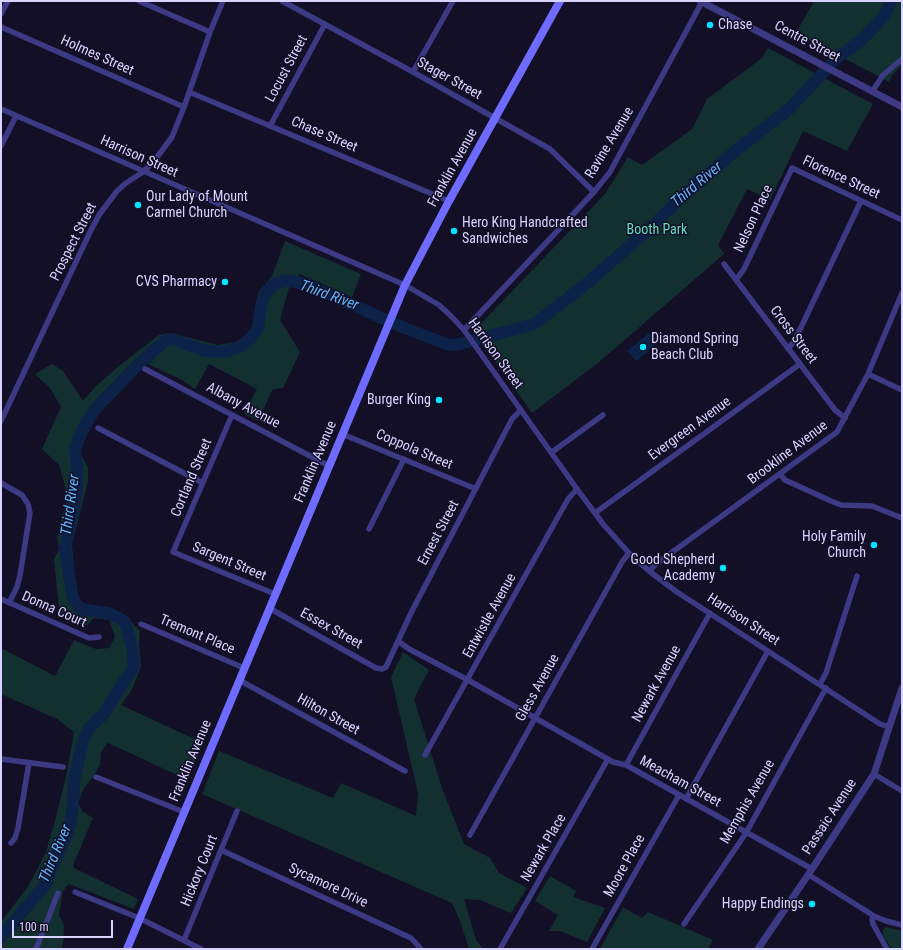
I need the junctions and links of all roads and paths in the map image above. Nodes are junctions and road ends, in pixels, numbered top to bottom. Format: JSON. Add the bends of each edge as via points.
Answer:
{"nodes":[{"id":1,"x":8,"y":1,"type":"edge"},
{"id":2,"x":139,"y":1,"type":"edge"},
{"id":3,"x":223,"y":1,"type":"edge"},
{"id":4,"x":282,"y":1,"type":"edge"},
{"id":5,"x":453,"y":1,"type":"edge"},
{"id":6,"x":560,"y":1,"type":"edge"},
{"id":7,"x":701,"y":1,"type":"edge"},
{"id":8,"x":1,"y":14,"type":"edge"},
{"id":9,"x":325,"y":24,"type":"junction"},
{"id":10,"x":1,"y":27,"type":"edge"},
{"id":11,"x":210,"y":32,"type":"junction"},
{"id":12,"x":902,"y":59,"type":"edge"},
{"id":13,"x":413,"y":72,"type":"junction"},
{"id":14,"x":189,"y":92,"type":"junction"},
{"id":15,"x":872,"y":92,"type":"junction"},
{"id":16,"x":184,"y":107,"type":"junction"},
{"id":17,"x":902,"y":107,"type":"edge"},
{"id":18,"x":1,"y":109,"type":"edge"},
{"id":19,"x":16,"y":116,"type":"junction"},
{"id":20,"x":495,"y":118,"type":"junction"},
{"id":21,"x":270,"y":126,"type":"junction"},
{"id":22,"x":1,"y":146,"type":"edge"},
{"id":23,"x":792,"y":168,"type":"joint"},
{"id":24,"x":143,"y":172,"type":"junction"},
{"id":25,"x":594,"y":192,"type":"junction"},
{"id":26,"x":449,"y":201,"type":"junction"},
{"id":27,"x":861,"y":201,"type":"junction"},
{"id":28,"x":902,"y":220,"type":"edge"},
{"id":29,"x":724,"y":264,"type":"dead end"},
{"id":30,"x":736,"y":280,"type":"junction"},
{"id":31,"x":404,"y":285,"type":"junction"},
{"id":32,"x":902,"y":293,"type":"edge"},
{"id":33,"x":900,"y":303,"type":"edge"},
{"id":34,"x":465,"y":331,"type":"junction"},
{"id":35,"x":788,"y":349,"type":"junction"},
{"id":36,"x":800,"y":364,"type":"junction"},
{"id":37,"x":146,"y":369,"type":"dead end"},
{"id":38,"x":868,"y":374,"type":"junction"},
{"id":39,"x":902,"y":390,"type":"edge"},
{"id":40,"x":521,"y":410,"type":"junction"},
{"id":41,"x":232,"y":414,"type":"junction"},
{"id":42,"x":603,"y":415,"type":"dead end"},
{"id":43,"x":845,"y":418,"type":"junction"},
{"id":44,"x":1,"y":421,"type":"edge"},
{"id":45,"x":98,"y":428,"type":"dead end"},
{"id":46,"x":342,"y":434,"type":"junction"},
{"id":47,"x":552,"y":452,"type":"junction"},
{"id":48,"x":404,"y":459,"type":"junction"},
{"id":49,"x":329,"y":466,"type":"junction"},
{"id":50,"x":780,"y":474,"type":"junction"},
{"id":51,"x":1,"y":483,"type":"edge"},
{"id":52,"x":203,"y":483,"type":"junction"},
{"id":53,"x":476,"y":489,"type":"junction"},
{"id":54,"x":577,"y":489,"type":"junction"},
{"id":55,"x":595,"y":513,"type":"junction"},
{"id":56,"x":902,"y":518,"type":"edge"},
{"id":57,"x":369,"y":529,"type":"dead end"},
{"id":58,"x":173,"y":552,"type":"joint"},
{"id":59,"x":629,"y":553,"type":"junction"},
{"id":60,"x":649,"y":571,"type":"junction"},
{"id":61,"x":857,"y":576,"type":"dead end"},
{"id":62,"x":275,"y":594,"type":"junction"},
{"id":63,"x":1,"y":599,"type":"edge"},
{"id":64,"x":9,"y":603,"type":"junction"},
{"id":65,"x":269,"y":608,"type":"junction"},
{"id":66,"x":710,"y":613,"type":"junction"},
{"id":67,"x":141,"y":624,"type":"dead end"},
{"id":68,"x":99,"y":636,"type":"dead end"},
{"id":69,"x":398,"y":641,"type":"junction"},
{"id":70,"x":768,"y":651,"type":"junction"},
{"id":71,"x":244,"y":668,"type":"junction"},
{"id":72,"x":382,"y":669,"type":"joint"},
{"id":73,"x":239,"y":680,"type":"junction"},
{"id":74,"x":468,"y":680,"type":"junction"},
{"id":75,"x":820,"y":684,"type":"junction"},
{"id":76,"x":826,"y":688,"type":"junction"},
{"id":77,"x":902,"y":688,"type":"edge"},
{"id":78,"x":535,"y":718,"type":"junction"},
{"id":79,"x":889,"y":727,"type":"junction"},
{"id":80,"x":425,"y":755,"type":"dead end"},
{"id":81,"x":1,"y":759,"type":"edge"},
{"id":82,"x":608,"y":759,"type":"junction"},
{"id":83,"x":29,"y":763,"type":"junction"},
{"id":84,"x":626,"y":765,"type":"junction"},
{"id":85,"x":63,"y":767,"type":"dead end"},
{"id":86,"x":406,"y":771,"type":"dead end"},
{"id":87,"x":874,"y":774,"type":"junction"},
{"id":88,"x":96,"y":777,"type":"dead end"},
{"id":89,"x":902,"y":791,"type":"edge"},
{"id":90,"x":679,"y":795,"type":"junction"},
{"id":91,"x":686,"y":799,"type":"junction"},
{"id":92,"x":237,"y":811,"type":"dead end"},
{"id":93,"x":184,"y":812,"type":"junction"},
{"id":94,"x":746,"y":833,"type":"junction"},
{"id":95,"x":470,"y":835,"type":"dead end"},
{"id":96,"x":10,"y":843,"type":"dead end"},
{"id":97,"x":221,"y":850,"type":"junction"},
{"id":98,"x":811,"y":872,"type":"junction"},
{"id":99,"x":75,"y":892,"type":"dead end"},
{"id":100,"x":58,"y":893,"type":"dead end"},
{"id":101,"x":874,"y":916,"type":"junction"},
{"id":102,"x":139,"y":918,"type":"junction"},
{"id":103,"x":684,"y":924,"type":"dead end"},
{"id":104,"x":902,"y":925,"type":"edge"},
{"id":105,"x":184,"y":940,"type":"junction"},
{"id":106,"x":36,"y":949,"type":"edge"},
{"id":107,"x":126,"y":949,"type":"edge"},
{"id":108,"x":202,"y":949,"type":"edge"},
{"id":109,"x":421,"y":949,"type":"edge"},
{"id":110,"x":500,"y":949,"type":"edge"},
{"id":111,"x":592,"y":949,"type":"edge"},
{"id":112,"x":758,"y":949,"type":"edge"},
{"id":113,"x":886,"y":949,"type":"edge"}],
"edges":[{"from":1,"to":8,"type":"street"},
{"from":2,"to":11,"type":"street"},
{"from":3,"to":11,"type":"street","name":"Prospect Street"},
{"from":4,"to":9,"type":"street","name":"Stager Street"},
{"from":5,"to":13,"type":"street"},
{"from":6,"to":20,"type":"main road","name":"Franklin Avenue"},
{"from":7,"to":15,"type":"street","name":"Centre Street"},
{"from":7,"to":25,"type":"street","name":"Ravine Avenue","via":[[610,172]]},
{"from":9,"to":13,"type":"street","name":"Stager Street"},
{"from":9,"to":21,"type":"street","name":"Locust Street"},
{"from":10,"to":16,"type":"street","name":"Holmes Street"},
{"from":11,"to":14,"type":"street","name":"Prospect Street"},
{"from":12,"to":15,"type":"street","via":[[883,75]]},
{"from":13,"to":20,"type":"street","name":"Stager Street"},
{"from":14,"to":16,"type":"street","name":"Prospect Street"},
{"from":14,"to":21,"type":"street","name":"Chase Street"},
{"from":15,"to":17,"type":"street","name":"Centre Street"},
{"from":16,"to":24,"type":"street","name":"Prospect Street","via":[[172,137]]},
{"from":18,"to":19,"type":"street","name":"Harrison Street"},
{"from":19,"to":22,"type":"street"},
{"from":19,"to":24,"type":"street","name":"Harrison Street"},
{"from":20,"to":25,"type":"street","name":"Stager Street","via":[[550,149]]},
{"from":20,"to":26,"type":"main road","name":"Franklin Avenue"},
{"from":21,"to":26,"type":"street","name":"Chase Street"},
{"from":23,"to":27,"type":"street","name":"Florence Street"},
{"from":23,"to":30,"type":"street","name":"Nelson Place","via":[[744,269]]},
{"from":24,"to":31,"type":"street","name":"Harrison Street"},
{"from":24,"to":44,"type":"street","name":"Prospect Street","via":[[117,191],[89,232]]},
{"from":25,"to":34,"type":"street","name":"Ravine Avenue"},
{"from":26,"to":31,"type":"main road","name":"Franklin Avenue"},
{"from":27,"to":28,"type":"street","name":"Florence Street"},
{"from":27,"to":35,"type":"street","via":[[795,340]]},
{"from":29,"to":30,"type":"street","name":"Cross Street"},
{"from":30,"to":35,"type":"street","name":"Cross Street"},
{"from":31,"to":34,"type":"street","name":"Harrison Street","via":[[439,305]]},
{"from":31,"to":46,"type":"main road","name":"Franklin Avenue"},
{"from":32,"to":33,"type":"street","name":"Brookline Avenue"},
{"from":33,"to":38,"type":"street","name":"Brookline Avenue"},
{"from":34,"to":40,"type":"street","name":"Harrison Street"},
{"from":35,"to":36,"type":"street","name":"Cross Street"},
{"from":36,"to":43,"type":"street","name":"Cross Street","via":[[835,410]]},
{"from":36,"to":55,"type":"street","name":"Evergreen Avenue"},
{"from":37,"to":41,"type":"street","name":"Albany Avenue"},
{"from":38,"to":39,"type":"street"},
{"from":38,"to":43,"type":"street","name":"Brookline Avenue"},
{"from":40,"to":47,"type":"street","name":"Harrison Street"},
{"from":40,"to":53,"type":"street","name":"Ernest Street","via":[[512,419]]},
{"from":41,"to":49,"type":"street","name":"Albany Avenue"},
{"from":41,"to":52,"type":"street","name":"Cortland Street"},
{"from":42,"to":47,"type":"street"},
{"from":43,"to":50,"type":"street","name":"Brookline Avenue","via":[[834,435]]},
{"from":45,"to":52,"type":"street"},
{"from":46,"to":48,"type":"street","name":"Coppola Street"},
{"from":46,"to":49,"type":"main road","name":"Franklin Avenue"},
{"from":47,"to":54,"type":"street","name":"Harrison Street"},
{"from":48,"to":53,"type":"street","name":"Coppola Street"},
{"from":48,"to":57,"type":"street"},
{"from":49,"to":62,"type":"main road","name":"Franklin Avenue"},
{"from":50,"to":56,"type":"street","via":[[785,480],[831,502],[872,506]]},
{"from":50,"to":60,"type":"street","name":"Brookline Avenue"},
{"from":51,"to":64,"type":"street","via":[[22,495],[30,513],[20,575]]},
{"from":52,"to":58,"type":"street","name":"Cortland Street"},
{"from":53,"to":69,"type":"street","name":"Ernest Street"},
{"from":54,"to":55,"type":"street","name":"Harrison Street"},
{"from":54,"to":74,"type":"street","name":"Entwistle Avenue","via":[[568,499]]},
{"from":55,"to":59,"type":"street","name":"Harrison Street"},
{"from":58,"to":62,"type":"street","name":"Sargent Street"},
{"from":59,"to":60,"type":"street","name":"Harrison Street"},
{"from":59,"to":78,"type":"street","name":"Gless Avenue"},
{"from":60,"to":66,"type":"street","name":"Harrison Street"},
{"from":61,"to":75,"type":"street","via":[[826,673]]},
{"from":62,"to":65,"type":"main road","name":"Franklin Avenue"},
{"from":63,"to":64,"type":"street","name":"Donna Court"},
{"from":64,"to":68,"type":"street","name":"Donna Court","via":[[89,638]]},
{"from":65,"to":71,"type":"main road","name":"Franklin Avenue"},
{"from":65,"to":72,"type":"street","name":"Essex Street"},
{"from":66,"to":70,"type":"street","name":"Harrison Street"},
{"from":66,"to":84,"type":"street","name":"Newark Avenue"},
{"from":67,"to":71,"type":"street","name":"Tremont Place"},
{"from":69,"to":72,"type":"street","name":"Ernest Street","via":[[386,667]]},
{"from":69,"to":74,"type":"street","name":"Meacham Street"},
{"from":70,"to":75,"type":"street","name":"Harrison Street"},
{"from":70,"to":91,"type":"street"},
{"from":71,"to":73,"type":"main road","name":"Franklin Avenue"},
{"from":73,"to":86,"type":"street","name":"Hilton Street"},
{"from":73,"to":93,"type":"main road","name":"Franklin Avenue"},
{"from":74,"to":78,"type":"street","name":"Meacham Street"},
{"from":74,"to":80,"type":"street","name":"Entwistle Avenue"},
{"from":75,"to":76,"type":"street","name":"Harrison Street"},
{"from":76,"to":79,"type":"street","name":"Harrison Street","via":[[880,724]]},
{"from":76,"to":94,"type":"street","name":"Memphis Avenue"},
{"from":77,"to":79,"type":"street","name":"Passaic Avenue"},
{"from":78,"to":82,"type":"street","name":"Meacham Street"},
{"from":78,"to":95,"type":"street","name":"Gless Avenue"},
{"from":79,"to":87,"type":"street","name":"Passaic Avenue"},
{"from":81,"to":83,"type":"street"},
{"from":82,"to":84,"type":"street","name":"Meacham Street"},
{"from":82,"to":110,"type":"street","name":"Newark Place"},
{"from":83,"to":85,"type":"street"},
{"from":83,"to":96,"type":"street","via":[[18,828],[15,838]]},
{"from":84,"to":90,"type":"street","name":"Meacham Street"},
{"from":87,"to":89,"type":"street"},
{"from":87,"to":98,"type":"street","name":"Passaic Avenue"},
{"from":88,"to":93,"type":"street"},
{"from":90,"to":91,"type":"street","name":"Meacham Street"},
{"from":90,"to":111,"type":"street","name":"Moore Place"},
{"from":91,"to":94,"type":"street","name":"Meacham Street"},
{"from":92,"to":97,"type":"street","name":"Hickory Court"},
{"from":93,"to":102,"type":"main road","name":"Franklin Avenue"},
{"from":94,"to":98,"type":"street","name":"Meacham Street"},
{"from":94,"to":103,"type":"street","name":"Memphis Avenue"},
{"from":97,"to":105,"type":"street","name":"Hickory Court"},
{"from":97,"to":109,"type":"street","name":"Sycamore Drive","via":[[411,938]]},
{"from":98,"to":101,"type":"street","name":"Meacham Street"},
{"from":98,"to":112,"type":"street","name":"Passaic Avenue"},
{"from":99,"to":102,"type":"street"},
{"from":100,"to":106,"type":"street"},
{"from":101,"to":104,"type":"street","name":"Meacham Street"},
{"from":101,"to":113,"type":"street","via":[[873,924]]},
{"from":102,"to":105,"type":"street"},
{"from":102,"to":107,"type":"main road","name":"Franklin Avenue"},
{"from":105,"to":108,"type":"street"}]}
